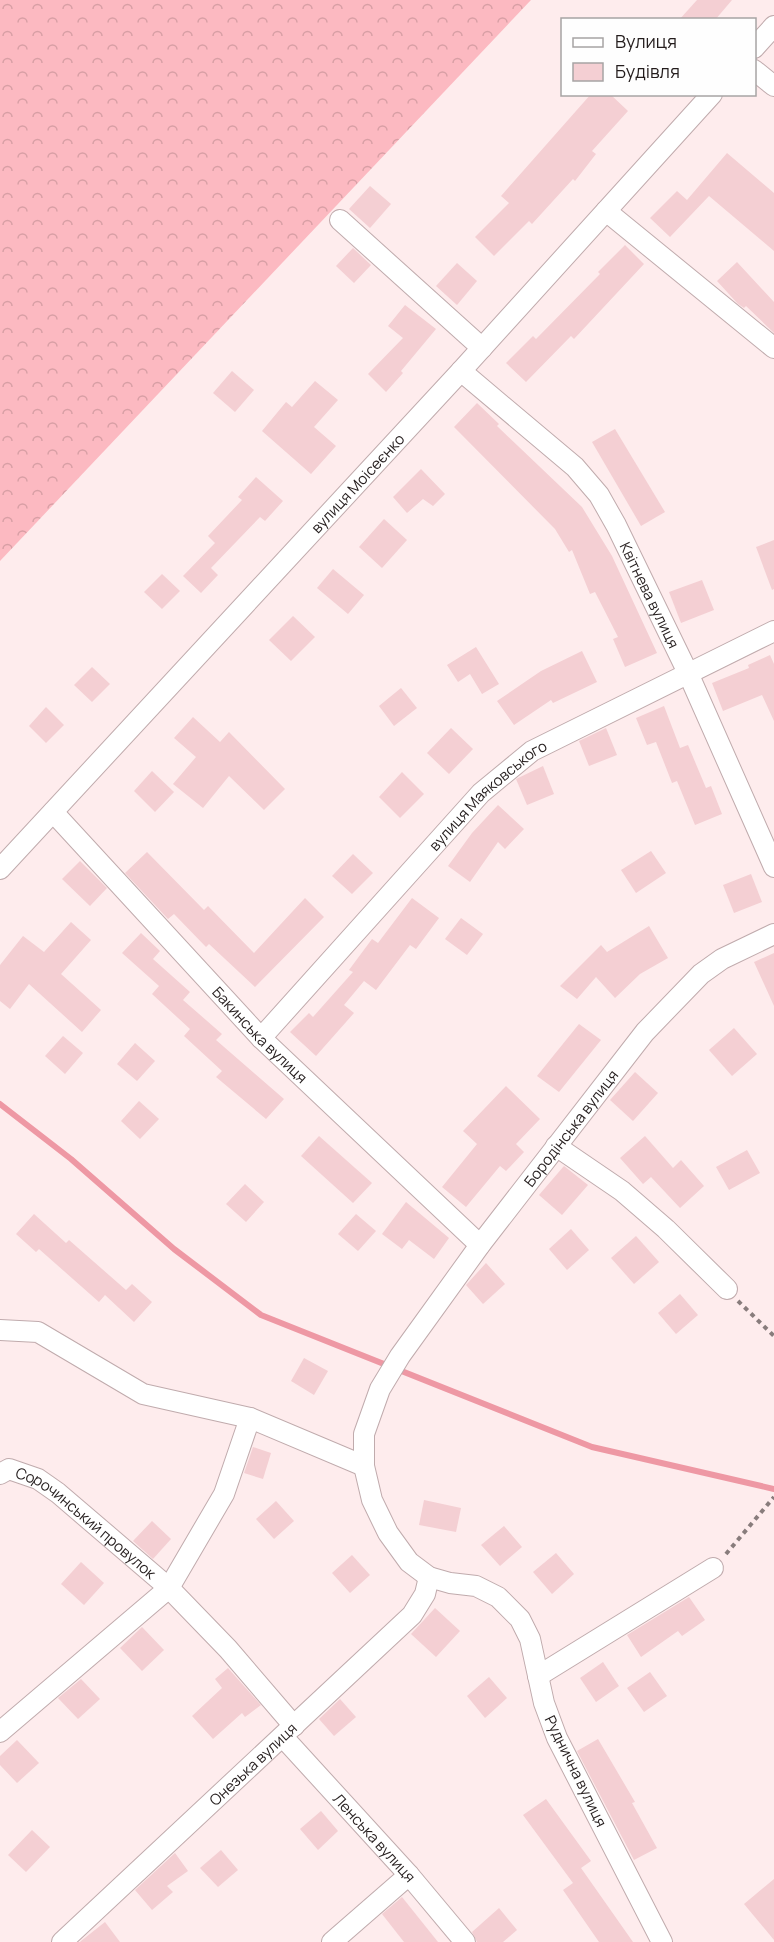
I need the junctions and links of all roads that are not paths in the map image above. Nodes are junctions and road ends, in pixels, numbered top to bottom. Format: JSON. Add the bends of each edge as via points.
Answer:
{"nodes":[{"id":1,"x":774,"y":26,"type":"edge"},
{"id":2,"x":756,"y":46,"type":"edge"},
{"id":3,"x":756,"y":72,"type":"edge"},
{"id":4,"x":774,"y":86,"type":"edge"},
{"id":5,"x":710,"y":96,"type":"edge"},
{"id":6,"x":606,"y":211,"type":"junction"},
{"id":7,"x":340,"y":220,"type":"dead end"},
{"id":8,"x":482,"y":348,"type":"junction"},
{"id":9,"x":774,"y":348,"type":"edge"},
{"id":10,"x":461,"y":371,"type":"junction"},
{"id":11,"x":774,"y":631,"type":"edge"},
{"id":12,"x":688,"y":673,"type":"junction"},
{"id":13,"x":53,"y":812,"type":"junction"},
{"id":14,"x":774,"y":867,"type":"edge"},
{"id":15,"x":0,"y":869,"type":"edge"},
{"id":16,"x":774,"y":934,"type":"edge"},
{"id":17,"x":261,"y":1038,"type":"junction"},
{"id":18,"x":556,"y":1146,"type":"junction"},
{"id":19,"x":480,"y":1245,"type":"junction"},
{"id":20,"x":727,"y":1289,"type":"road end"},
{"id":21,"x":0,"y":1330,"type":"edge"},
{"id":22,"x":380,"y":1389,"type":"joint"},
{"id":23,"x":250,"y":1418,"type":"junction"},
{"id":24,"x":364,"y":1466,"type":"junction"},
{"id":25,"x":0,"y":1473,"type":"edge"},
{"id":26,"x":713,"y":1568,"type":"road end"},
{"id":27,"x":429,"y":1577,"type":"junction"},
{"id":28,"x":169,"y":1588,"type":"junction"},
{"id":29,"x":538,"y":1676,"type":"junction"},
{"id":30,"x":0,"y":1732,"type":"edge"},
{"id":31,"x":288,"y":1732,"type":"junction"},
{"id":32,"x":409,"y":1875,"type":"junction"},
{"id":33,"x":62,"y":1942,"type":"edge"},
{"id":34,"x":332,"y":1942,"type":"edge"},
{"id":35,"x":465,"y":1942,"type":"edge"},
{"id":36,"x":662,"y":1942,"type":"edge"}],
"edges":[{"from":1,"to":2,"type":"street"},
{"from":3,"to":4,"type":"street"},
{"from":5,"to":6,"type":"street","name":"вулиця Моісеєнко"},
{"from":6,"to":8,"type":"street","name":"вулиця Моісеєнко"},
{"from":6,"to":9,"type":"street"},
{"from":7,"to":8,"type":"street"},
{"from":8,"to":10,"type":"street","name":"вулиця Моісеєнко"},
{"from":10,"to":12,"type":"street","name":"Квітнева вулиця","via":[[575,467],[599,495]]},
{"from":10,"to":13,"type":"street","name":"вулиця Моісеєнко"},
{"from":11,"to":12,"type":"street","name":"вулиця Маяковського"},
{"from":12,"to":14,"type":"street","name":"Квітнева вулиця"},
{"from":12,"to":17,"type":"street","name":"вулиця Маяковського","via":[[532,751],[504,772]]},
{"from":13,"to":15,"type":"street","name":"вулиця Моісеєнко"},
{"from":13,"to":17,"type":"street","name":"Бакинська вулиця"},
{"from":16,"to":18,"type":"street","name":"Бородінська вулиця","via":[[723,959],[674,999]]},
{"from":17,"to":19,"type":"street","name":"Бакинська вулиця"},
{"from":18,"to":19,"type":"street","name":"Бородінська вулиця"},
{"from":18,"to":20,"type":"street","via":[[622,1191]]},
{"from":19,"to":22,"type":"street","name":"Бородінська вулиця"},
{"from":21,"to":23,"type":"street","via":[[38,1332],[143,1394]]},
{"from":22,"to":24,"type":"street","name":"Руднична вулиця","via":[[364,1434]]},
{"from":23,"to":24,"type":"street"},
{"from":23,"to":28,"type":"street","via":[[224,1494]]},
{"from":24,"to":27,"type":"street","name":"Руднична вулиця","via":[[372,1500],[388,1533],[409,1562]]},
{"from":25,"to":28,"type":"street","name":"Сорочинський провулок","via":[[9,1469],[38,1479]]},
{"from":26,"to":29,"type":"street"},
{"from":27,"to":29,"type":"street","name":"Руднична вулиця","via":[[476,1586],[498,1597],[520,1619],[530,1639]]},
{"from":27,"to":31,"type":"street","name":"Онезька вулиця","via":[[425,1594],[412,1615]]},
{"from":28,"to":30,"type":"street"},
{"from":28,"to":31,"type":"street","name":"Ленська вулиця","via":[[228,1649]]},
{"from":29,"to":36,"type":"street","name":"Руднична вулиця","via":[[557,1738]]},
{"from":31,"to":32,"type":"street","name":"Ленська вулиця"},
{"from":31,"to":33,"type":"street","name":"Онезька вулиця"},
{"from":32,"to":34,"type":"street"},
{"from":32,"to":35,"type":"street","name":"Ленська вулиця"}]}
